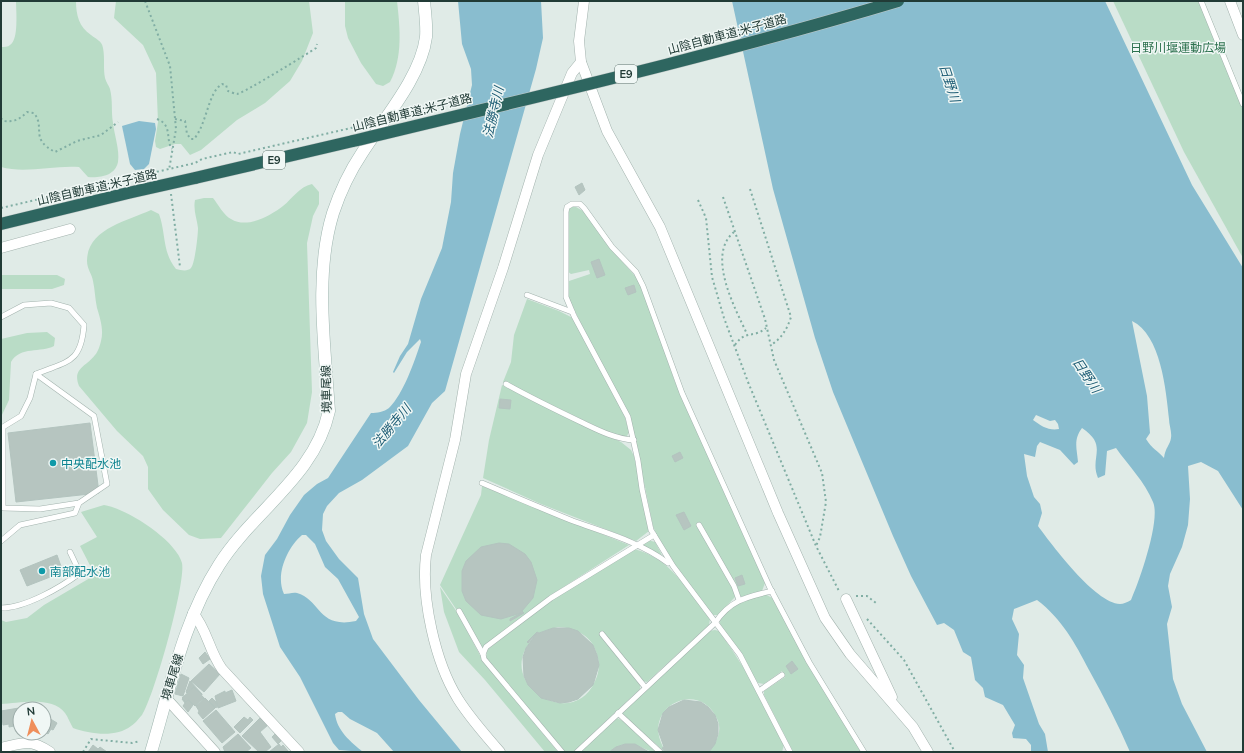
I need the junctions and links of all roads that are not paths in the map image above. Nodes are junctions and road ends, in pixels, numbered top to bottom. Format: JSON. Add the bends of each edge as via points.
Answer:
{"nodes":[{"id":1,"x":424,"y":1,"type":"edge"},
{"id":2,"x":584,"y":1,"type":"edge"},
{"id":3,"x":877,"y":1,"type":"edge"},
{"id":4,"x":898,"y":1,"type":"edge"},
{"id":5,"x":1201,"y":1,"type":"edge"},
{"id":6,"x":1230,"y":1,"type":"edge"},
{"id":7,"x":1243,"y":35,"type":"edge"},
{"id":8,"x":580,"y":62,"type":"junction"},
{"id":9,"x":1243,"y":104,"type":"edge"},
{"id":10,"x":352,"y":134,"type":"junction"},
{"id":11,"x":127,"y":190,"type":"junction"},
{"id":12,"x":1,"y":216,"type":"edge"},
{"id":13,"x":1,"y":224,"type":"edge"},
{"id":14,"x":70,"y":229,"type":"dead end"},
{"id":15,"x":1,"y":248,"type":"edge"},
{"id":16,"x":527,"y":295,"type":"dead end"},
{"id":17,"x":572,"y":312,"type":"junction"},
{"id":18,"x":1,"y":317,"type":"edge"},
{"id":19,"x":36,"y":374,"type":"junction"},
{"id":20,"x":506,"y":384,"type":"dead end"},
{"id":21,"x":634,"y":440,"type":"junction"},
{"id":22,"x":482,"y":483,"type":"dead end"},
{"id":23,"x":79,"y":503,"type":"junction"},
{"id":24,"x":699,"y":525,"type":"dead end"},
{"id":25,"x":654,"y":535,"type":"junction"},
{"id":26,"x":1,"y":541,"type":"edge"},
{"id":27,"x":637,"y":544,"type":"junction"},
{"id":28,"x":70,"y":552,"type":"dead end"},
{"id":29,"x":673,"y":566,"type":"junction"},
{"id":30,"x":772,"y":591,"type":"junction"},
{"id":31,"x":846,"y":599,"type":"road end"},
{"id":32,"x":740,"y":600,"type":"junction"},
{"id":33,"x":1,"y":608,"type":"edge"},
{"id":34,"x":459,"y":611,"type":"dead end"},
{"id":35,"x":193,"y":613,"type":"junction"},
{"id":36,"x":715,"y":623,"type":"junction"},
{"id":37,"x":602,"y":634,"type":"dead end"},
{"id":38,"x":483,"y":654,"type":"junction"},
{"id":39,"x":782,"y":675,"type":"dead end"},
{"id":40,"x":645,"y":687,"type":"junction"},
{"id":41,"x":759,"y":691,"type":"junction"},
{"id":42,"x":166,"y":698,"type":"junction"},
{"id":43,"x":897,"y":707,"type":"junction"},
{"id":44,"x":618,"y":713,"type":"junction"},
{"id":45,"x":1,"y":748,"type":"edge"},
{"id":46,"x":789,"y":751,"type":"edge"},
{"id":47,"x":50,"y":752,"type":"edge"},
{"id":48,"x":151,"y":752,"type":"edge"},
{"id":49,"x":215,"y":752,"type":"edge"},
{"id":50,"x":299,"y":752,"type":"edge"},
{"id":51,"x":500,"y":752,"type":"edge"},
{"id":52,"x":562,"y":752,"type":"edge"},
{"id":53,"x":577,"y":752,"type":"edge"},
{"id":54,"x":660,"y":752,"type":"edge"},
{"id":55,"x":864,"y":752,"type":"edge"},
{"id":56,"x":928,"y":752,"type":"edge"}],
"edges":[{"from":1,"to":35,"type":"main road","name":"境車尾線","via":[[426,38],[416,69],[347,178],[333,213],[325,254],[323,301],[329,411],[325,429],[297,475],[234,542],[205,588]]},
{"from":2,"to":8,"type":"street","via":[[579,41]]},
{"from":3,"to":10,"type":"highway","name":"山陰自動車道;米子道路","number":"E9","via":[[706,48]]},
{"from":4,"to":10,"type":"highway","name":"山陰自動車道;米子道路","number":"E9","bridge":true,"via":[[706,54]]},
{"from":5,"to":9,"type":"lane"},
{"from":6,"to":7,"type":"street"},
{"from":8,"to":43,"type":"street","via":[[607,130],[660,227],[778,513],[825,618],[850,654]]},
{"from":8,"to":51,"type":"street","via":[[572,73],[540,149],[466,374],[455,440],[424,572],[426,600],[445,673],[458,700]]},
{"from":10,"to":11,"type":"highway","name":"山陰自動車道;米子道路","number":"E9"},
{"from":11,"to":12,"type":"highway","name":"山陰自動車道;米子道路","number":"E9"},
{"from":11,"to":13,"type":"highway","name":"山陰自動車道;米子道路","number":"E9"},
{"from":14,"to":15,"type":"street"},
{"from":16,"to":17,"type":"lane"},
{"from":17,"to":21,"type":"lane","via":[[625,410]]},
{"from":17,"to":30,"type":"lane","via":[[565,288],[566,212],[567,207],[576,204],[584,208],[612,247],[636,272],[682,393]]},
{"from":18,"to":19,"type":"lane","via":[[24,305],[51,303],[69,308],[84,325],[83,343],[71,361]]},
{"from":19,"to":23,"type":"lane","via":[[94,416],[107,484]]},
{"from":19,"to":23,"type":"lane","via":[[30,398],[21,416],[3,427],[3,508],[40,509]]},
{"from":20,"to":21,"type":"lane","via":[[603,432],[622,439]]},
{"from":21,"to":25,"type":"lane","via":[[648,518]]},
{"from":22,"to":27,"type":"lane","via":[[538,508]]},
{"from":23,"to":26,"type":"lane","via":[[75,513],[20,525]]},
{"from":24,"to":32,"type":"lane"},
{"from":25,"to":27,"type":"lane"},
{"from":25,"to":29,"type":"lane"},
{"from":27,"to":29,"type":"lane"},
{"from":27,"to":38,"type":"lane","via":[[551,598],[486,648]]},
{"from":28,"to":33,"type":"lane","via":[[80,573],[28,603]]},
{"from":29,"to":36,"type":"lane"},
{"from":30,"to":32,"type":"lane"},
{"from":30,"to":55,"type":"lane","via":[[809,662]]},
{"from":31,"to":43,"type":"street"},
{"from":32,"to":36,"type":"lane","via":[[721,614]]},
{"from":34,"to":38,"type":"lane"},
{"from":35,"to":42,"type":"main road","name":"境車尾線"},
{"from":35,"to":50,"type":"street","via":[[202,623],[212,654],[222,669]]},
{"from":36,"to":40,"type":"lane"},
{"from":36,"to":41,"type":"lane","via":[[740,655]]},
{"from":37,"to":40,"type":"lane"},
{"from":38,"to":52,"type":"lane","via":[[484,659],[507,688]]},
{"from":39,"to":41,"type":"lane"},
{"from":40,"to":44,"type":"lane"},
{"from":41,"to":46,"type":"lane"},
{"from":42,"to":48,"type":"main road","name":"境車尾線"},
{"from":42,"to":49,"type":"street"},
{"from":43,"to":56,"type":"street"},
{"from":44,"to":53,"type":"lane"},
{"from":44,"to":54,"type":"lane"},
{"from":45,"to":47,"type":"street","via":[[31,742]]}]}
